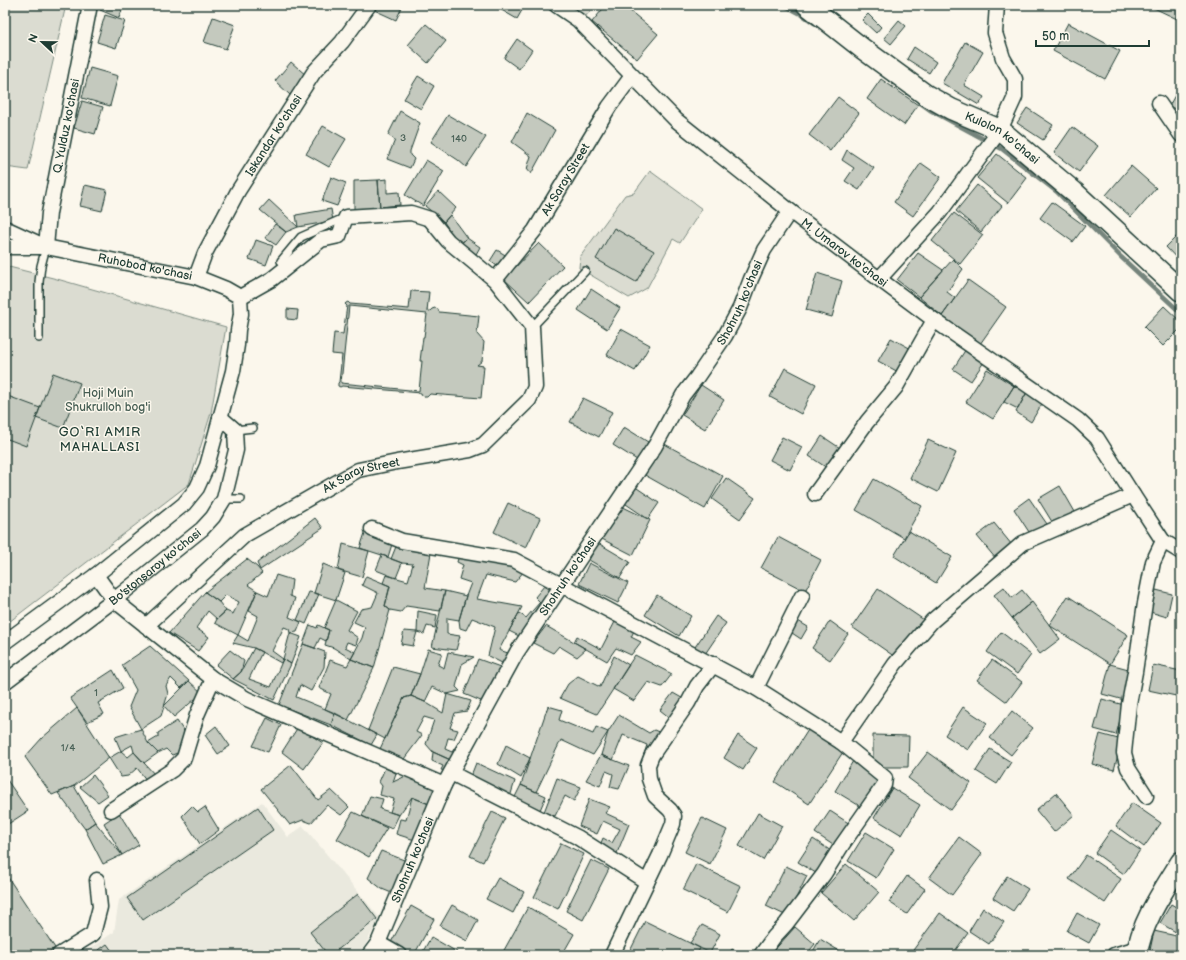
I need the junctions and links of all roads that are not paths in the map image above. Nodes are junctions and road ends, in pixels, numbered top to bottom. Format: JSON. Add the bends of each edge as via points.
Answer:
{"nodes":[{"id":1,"x":90,"y":5,"type":"edge"},
{"id":2,"x":369,"y":5,"type":"edge"},
{"id":3,"x":556,"y":5,"type":"edge"},
{"id":4,"x":807,"y":5,"type":"edge"},
{"id":5,"x":997,"y":5,"type":"edge"},
{"id":6,"x":632,"y":76,"type":"junction"},
{"id":7,"x":1159,"y":103,"type":"dead end"},
{"id":8,"x":997,"y":133,"type":"junction"},
{"id":9,"x":1181,"y":135,"type":"edge"},
{"id":10,"x":790,"y":211,"type":"junction"},
{"id":11,"x":346,"y":217,"type":"junction"},
{"id":12,"x":5,"y":228,"type":"edge"},
{"id":13,"x":5,"y":247,"type":"edge"},
{"id":14,"x":46,"y":247,"type":"junction"},
{"id":15,"x":281,"y":261,"type":"dead end"},
{"id":16,"x":585,"y":271,"type":"dead end"},
{"id":17,"x":196,"y":277,"type":"junction"},
{"id":18,"x":879,"y":279,"type":"junction"},
{"id":19,"x":495,"y":280,"type":"junction"},
{"id":20,"x":1181,"y":291,"type":"edge"},
{"id":21,"x":240,"y":297,"type":"junction"},
{"id":22,"x":934,"y":320,"type":"junction"},
{"id":23,"x":532,"y":327,"type":"junction"},
{"id":24,"x":40,"y":338,"type":"dead end"},
{"id":25,"x":220,"y":418,"type":"junction"},
{"id":26,"x":253,"y":428,"type":"dead end"},
{"id":27,"x":236,"y":430,"type":"junction"},
{"id":28,"x":815,"y":494,"type":"dead end"},
{"id":29,"x":1133,"y":495,"type":"junction"},
{"id":30,"x":224,"y":499,"type":"junction"},
{"id":31,"x":241,"y":499,"type":"dead end"},
{"id":32,"x":372,"y":529,"type":"dead end"},
{"id":33,"x":1163,"y":541,"type":"junction"},
{"id":34,"x":1181,"y":552,"type":"edge"},
{"id":35,"x":96,"y":575,"type":"junction"},
{"id":36,"x":562,"y":586,"type":"junction"},
{"id":37,"x":802,"y":596,"type":"dead end"},
{"id":38,"x":114,"y":600,"type":"junction"},
{"id":39,"x":146,"y":626,"type":"junction"},
{"id":40,"x":5,"y":642,"type":"edge"},
{"id":41,"x":714,"y":664,"type":"junction"},
{"id":42,"x":213,"y":679,"type":"junction"},
{"id":43,"x":5,"y":682,"type":"edge"},
{"id":44,"x":756,"y":688,"type":"junction"},
{"id":45,"x":841,"y":742,"type":"junction"},
{"id":46,"x":447,"y":779,"type":"junction"},
{"id":47,"x":1146,"y":796,"type":"dead end"},
{"id":48,"x":111,"y":810,"type":"dead end"},
{"id":49,"x":1181,"y":862,"type":"edge"},
{"id":50,"x":97,"y":880,"type":"dead end"},
{"id":51,"x":647,"y":882,"type":"junction"},
{"id":52,"x":378,"y":943,"type":"junction"},
{"id":53,"x":1137,"y":952,"type":"edge"},
{"id":54,"x":59,"y":955,"type":"edge"},
{"id":55,"x":369,"y":955,"type":"edge"},
{"id":56,"x":399,"y":955,"type":"edge"},
{"id":57,"x":612,"y":955,"type":"edge"},
{"id":58,"x":761,"y":955,"type":"edge"},
{"id":59,"x":1114,"y":955,"type":"edge"}],
"edges":[{"from":1,"to":14,"type":"street","name":"Q. Yulduz ko'chasi","via":[[49,213]]},
{"from":2,"to":17,"type":"street","name":"Iskandar ko'chasi","via":[[342,42],[314,72],[238,191],[205,253]]},
{"from":3,"to":6,"type":"street","name":"M. Umarov ko'chasi","via":[[578,20]]},
{"from":4,"to":8,"type":"main road","name":"Kulolon ko'chasi","via":[[926,95]]},
{"from":5,"to":8,"type":"street","via":[[995,33],[1003,58],[1015,79],[1015,97]]},
{"from":6,"to":10,"type":"street","name":"M. Umarov ko'chasi","via":[[676,120]]},
{"from":6,"to":19,"type":"street","name":"Ak Saray Street","via":[[609,107],[535,230]]},
{"from":7,"to":9,"type":"street"},
{"from":8,"to":18,"type":"street","via":[[940,212]]},
{"from":8,"to":20,"type":"main road","name":"Kulolon ko'chasi","via":[[1074,192]]},
{"from":10,"to":18,"type":"street","name":"M. Umarov ko'chasi"},
{"from":10,"to":36,"type":"street","name":"Shohruh ko'chasi","via":[[764,250],[740,308],[725,336],[683,394],[655,446]]},
{"from":11,"to":15,"type":"lane","via":[[301,237]]},
{"from":11,"to":19,"type":"street","via":[[411,213],[430,219],[448,241]]},
{"from":11,"to":21,"type":"street","via":[[339,236],[321,240],[272,279]]},
{"from":12,"to":14,"type":"street","name":"Ruhobod ko'chasi"},
{"from":13,"to":14,"type":"street","name":"Ruhobod ko'chasi"},
{"from":14,"to":17,"type":"street","name":"Ruhobod ko'chasi"},
{"from":14,"to":24,"type":"lane","via":[[39,282]]},
{"from":16,"to":23,"type":"lane"},
{"from":17,"to":21,"type":"street","name":"Ruhobod ko'chasi"},
{"from":18,"to":22,"type":"street","name":"M. Umarov ko'chasi"},
{"from":19,"to":23,"type":"street"},
{"from":21,"to":25,"type":"street","via":[[241,314],[237,345]]},
{"from":22,"to":28,"type":"street","via":[[896,388],[867,422]]},
{"from":22,"to":29,"type":"street","name":"M. Umarov ko'chasi","via":[[1078,420],[1097,438]]},
{"from":23,"to":39,"type":"street","name":"Ak Saray Street","via":[[535,387],[529,400],[483,445],[470,450],[358,470],[245,535]]},
{"from":25,"to":27,"type":"street"},
{"from":25,"to":35,"type":"street","via":[[203,477],[191,496]]},
{"from":26,"to":27,"type":"lane"},
{"from":27,"to":30,"type":"street","name":"Bo'stonsaroy ko'chasi","via":[[236,450]]},
{"from":29,"to":33,"type":"street","name":"M. Umarov ko'chasi"},
{"from":29,"to":45,"type":"street","via":[[1023,543],[932,621],[895,664]]},
{"from":30,"to":31,"type":"lane"},
{"from":30,"to":38,"type":"street","name":"Bo'stonsaroy ko'chasi","via":[[202,529]]},
{"from":32,"to":36,"type":"street","via":[[402,541],[514,560]]},
{"from":33,"to":34,"type":"street"},
{"from":33,"to":47,"type":"street","via":[[1153,562],[1145,603],[1124,753],[1128,768]]},
{"from":35,"to":38,"type":"street"},
{"from":35,"to":40,"type":"street"},
{"from":36,"to":41,"type":"street"},
{"from":36,"to":46,"type":"street","name":"Shohruh ko'chasi","via":[[517,652]]},
{"from":37,"to":44,"type":"street"},
{"from":38,"to":39,"type":"street"},
{"from":38,"to":43,"type":"street","name":"Bo'stonsaroy ko'chasi"},
{"from":39,"to":42,"type":"street"},
{"from":41,"to":44,"type":"street"},
{"from":41,"to":51,"type":"street","via":[[697,686],[648,765],[649,780],[655,796],[674,816],[663,849]]},
{"from":42,"to":46,"type":"street","via":[[247,699]]},
{"from":42,"to":48,"type":"street","via":[[197,715],[184,758],[172,770]]},
{"from":44,"to":45,"type":"street"},
{"from":45,"to":58,"type":"street","via":[[885,778],[884,785],[824,874]]},
{"from":46,"to":51,"type":"street","via":[[577,837]]},
{"from":46,"to":52,"type":"street","name":"Shohruh ko'chasi"},
{"from":49,"to":53,"type":"main road","via":[[1149,917]]},
{"from":50,"to":54,"type":"street","via":[[100,907],[93,934]]},
{"from":51,"to":57,"type":"street"},
{"from":52,"to":55,"type":"street","name":"Shohruh ko'chasi"},
{"from":52,"to":56,"type":"street"},
{"from":53,"to":59,"type":"street"}]}
